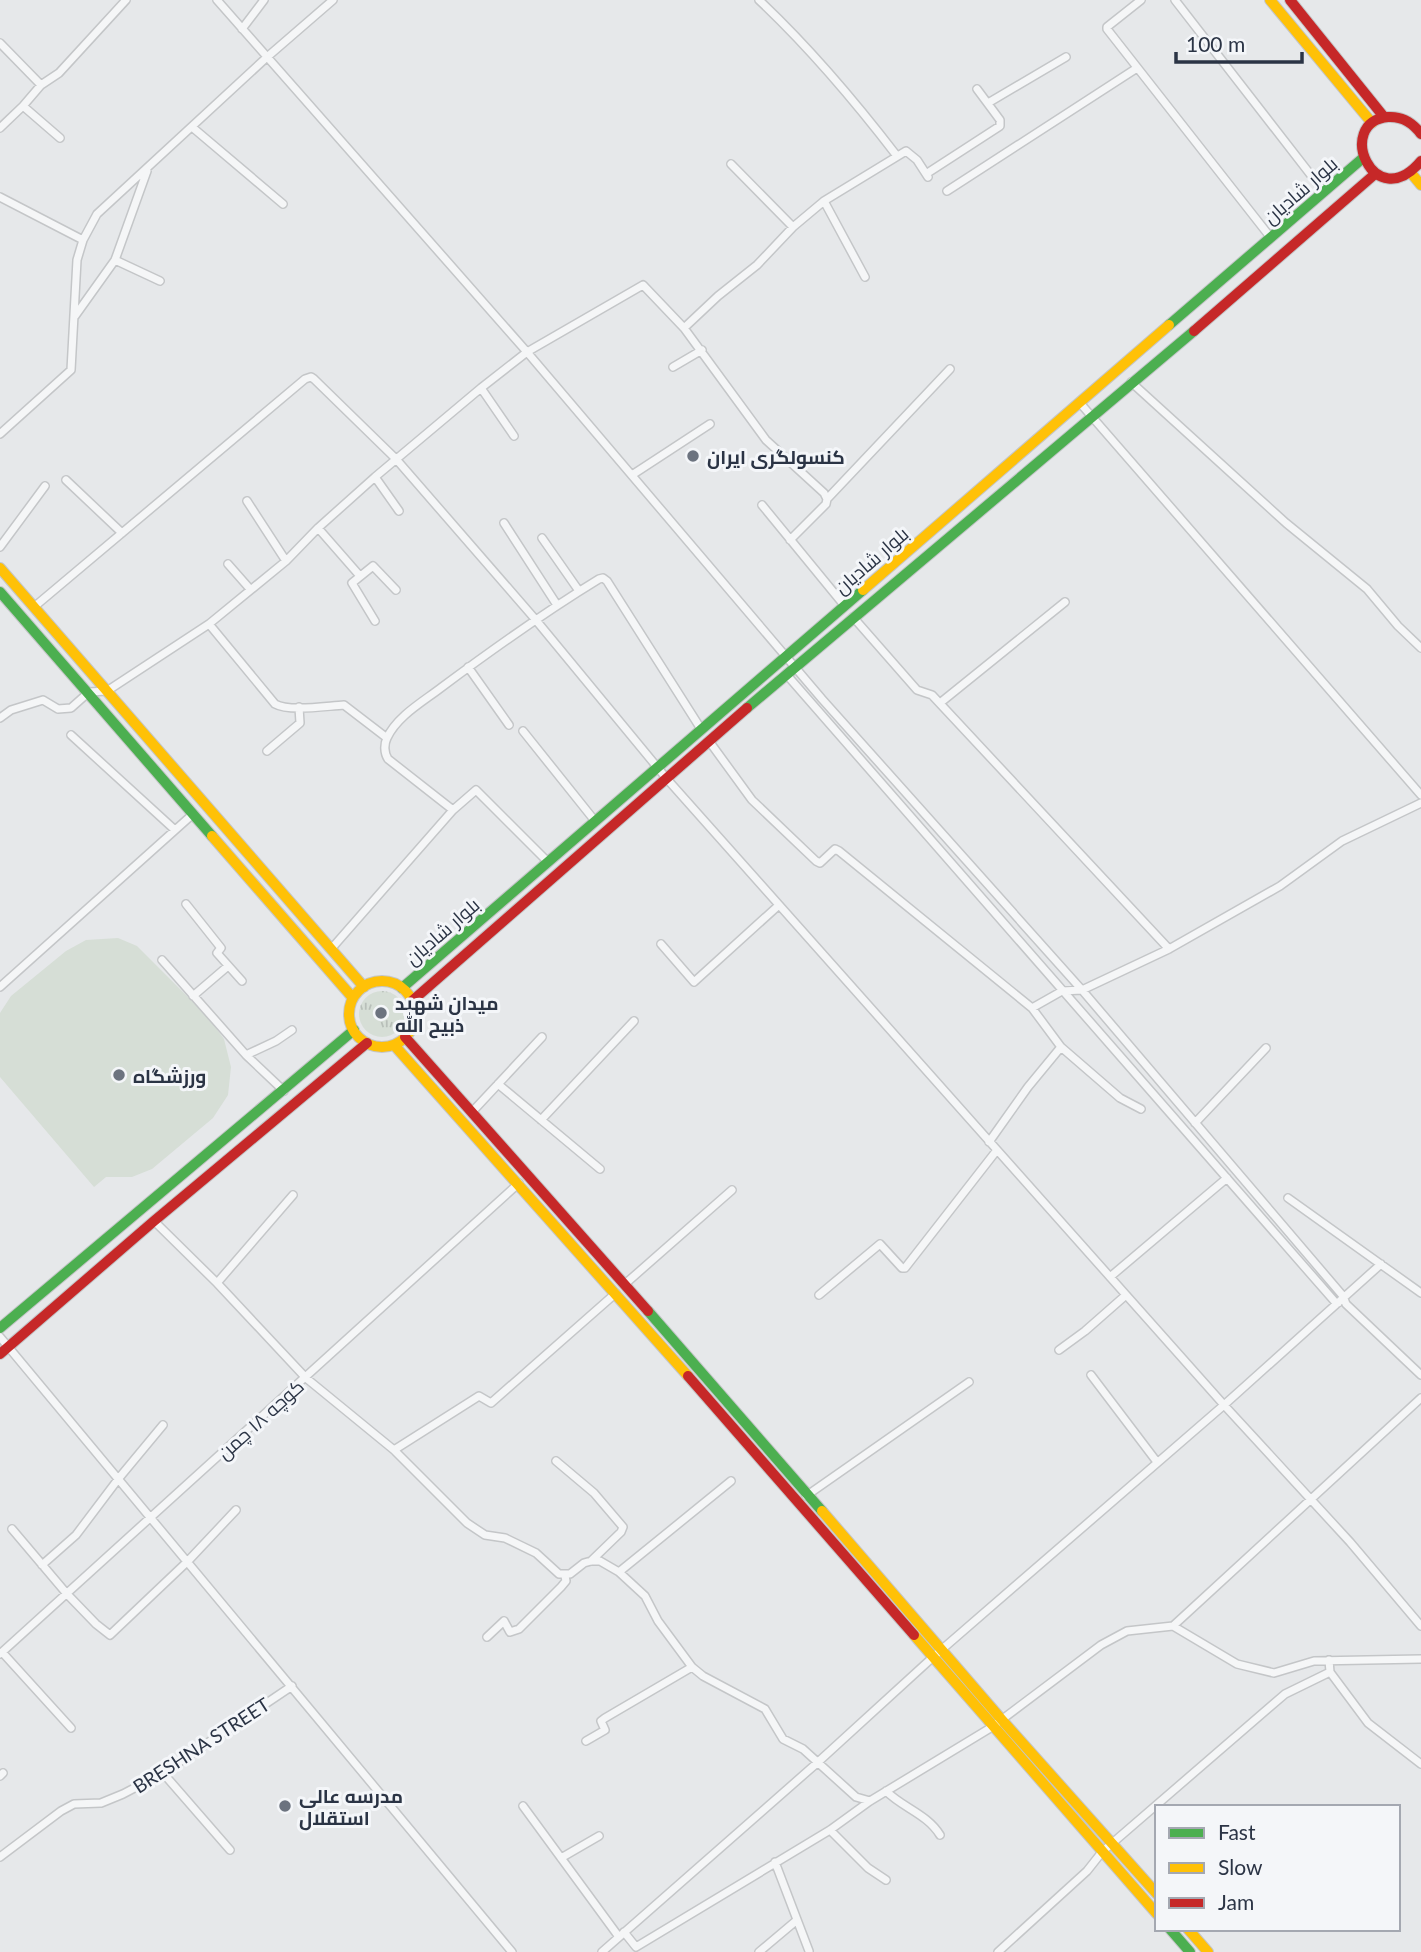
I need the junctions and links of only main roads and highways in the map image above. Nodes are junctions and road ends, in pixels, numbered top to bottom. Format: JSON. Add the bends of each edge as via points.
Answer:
{"nodes":[{"id":1,"x":1270,"y":0,"type":"edge"},
{"id":2,"x":1290,"y":0,"type":"edge"},
{"id":3,"x":1421,"y":113,"type":"edge"},
{"id":4,"x":1384,"y":117,"type":"junction"},
{"id":5,"x":1409,"y":121,"type":"junction"},
{"id":6,"x":1372,"y":123,"type":"junction"},
{"id":7,"x":1421,"y":134,"type":"edge"},
{"id":8,"x":1363,"y":159,"type":"junction"},
{"id":9,"x":1421,"y":163,"type":"edge"},
{"id":10,"x":1411,"y":173,"type":"junction"},
{"id":11,"x":1375,"y":174,"type":"junction"},
{"id":12,"x":1421,"y":185,"type":"edge"},
{"id":13,"x":0,"y":568,"type":"edge"},
{"id":14,"x":0,"y":592,"type":"edge"},
{"id":15,"x":364,"y":987,"type":"junction"},
{"id":16,"x":402,"y":988,"type":"junction"},
{"id":17,"x":354,"y":999,"type":"junction"},
{"id":18,"x":412,"y":1001,"type":"junction"},
{"id":19,"x":354,"y":1030,"type":"junction"},
{"id":20,"x":405,"y":1037,"type":"junction"},
{"id":21,"x":367,"y":1043,"type":"junction"},
{"id":22,"x":394,"y":1045,"type":"junction"},
{"id":23,"x":0,"y":1328,"type":"edge"},
{"id":24,"x":4,"y":1351,"type":"edge"},
{"id":25,"x":1155,"y":1892,"type":"edge"},
{"id":26,"x":1155,"y":1912,"type":"edge"},
{"id":27,"x":1172,"y":1931,"type":"edge"},
{"id":28,"x":1190,"y":1931,"type":"edge"},
{"id":29,"x":1190,"y":1952,"type":"edge"},
{"id":30,"x":1208,"y":1952,"type":"edge"}],
"edges":[{"from":1,"to":6,"type":"main road"},
{"from":2,"to":4,"type":"main road"},
{"from":3,"to":5,"type":"main road"},
{"from":4,"to":5,"type":"main road"},
{"from":4,"to":6,"type":"main road"},
{"from":5,"to":7,"type":"main road"},
{"from":6,"to":8,"type":"main road","via":[[1364,133]]},
{"from":8,"to":11,"type":"main road"},
{"from":8,"to":16,"type":"main road","name":"بلوار شادیان"},
{"from":9,"to":10,"type":"main road"},
{"from":10,"to":11,"type":"main road","via":[[1393,180]]},
{"from":10,"to":12,"type":"main road"},
{"from":11,"to":18,"type":"main road","name":"بلوار شادیان","via":[[791,670]]},
{"from":13,"to":15,"type":"main road"},
{"from":14,"to":17,"type":"main road"},
{"from":15,"to":16,"type":"main road","via":[[383,981]]},
{"from":15,"to":17,"type":"main road"},
{"from":16,"to":18,"type":"main road"},
{"from":17,"to":19,"type":"main road","via":[[350,1009]]},
{"from":18,"to":20,"type":"main road","via":[[415,1020]]},
{"from":19,"to":21,"type":"main road"},
{"from":19,"to":23,"type":"main road"},
{"from":20,"to":22,"type":"main road"},
{"from":20,"to":25,"type":"main road"},
{"from":21,"to":22,"type":"main road"},
{"from":21,"to":24,"type":"main road"},
{"from":22,"to":26,"type":"main road","via":[[617,1293]]},
{"from":27,"to":29,"type":"main road"},
{"from":28,"to":30,"type":"main road"}]}
